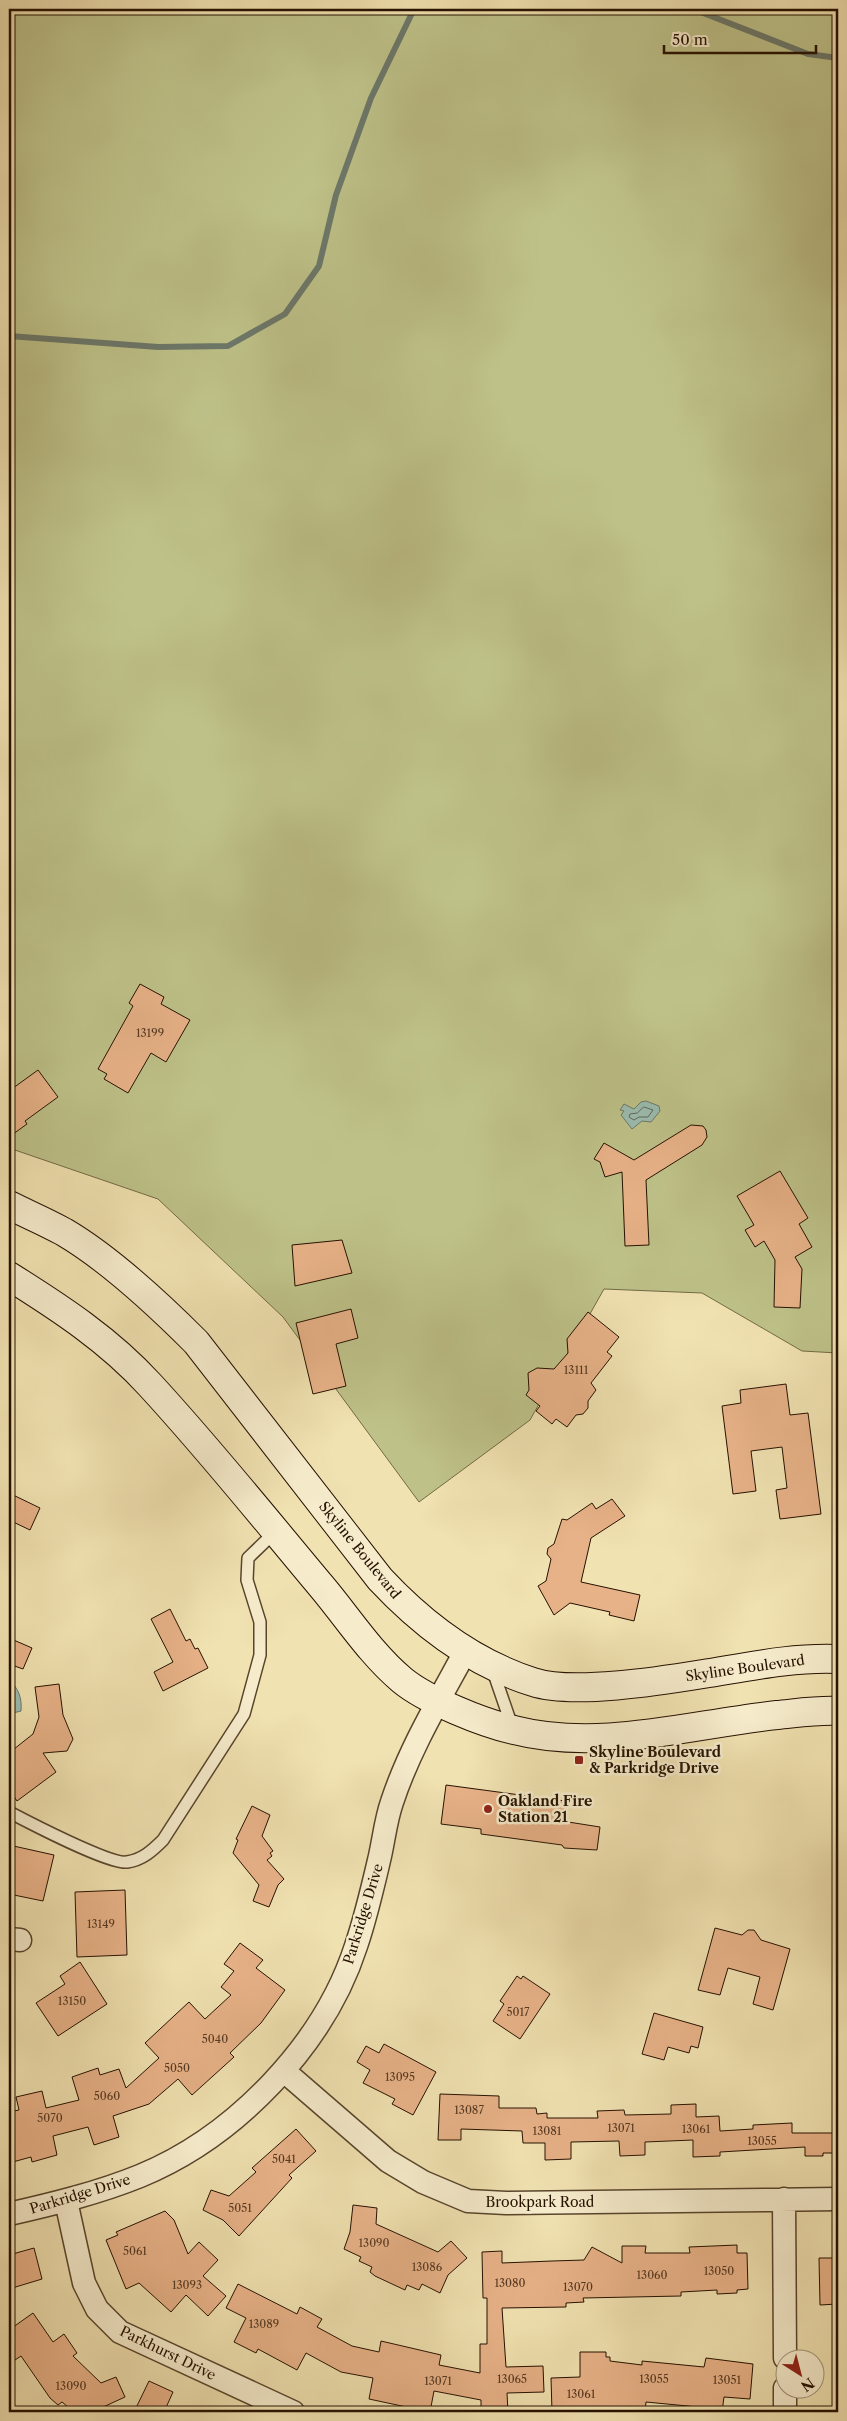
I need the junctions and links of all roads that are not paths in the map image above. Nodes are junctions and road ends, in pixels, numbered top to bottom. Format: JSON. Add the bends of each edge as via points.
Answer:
{"nodes":[{"id":1,"x":9,"y":1204,"type":"edge"},
{"id":2,"x":9,"y":1276,"type":"edge"},
{"id":3,"x":276,"y":1532,"type":"junction"},
{"id":4,"x":465,"y":1652,"type":"junction"},
{"id":5,"x":838,"y":1659,"type":"edge"},
{"id":6,"x":491,"y":1664,"type":"junction"},
{"id":7,"x":439,"y":1703,"type":"junction"},
{"id":8,"x":838,"y":1711,"type":"edge"},
{"id":9,"x":513,"y":1730,"type":"junction"},
{"id":10,"x":9,"y":1812,"type":"edge"},
{"id":11,"x":284,"y":2071,"type":"junction"},
{"id":12,"x":784,"y":2199,"type":"junction"},
{"id":13,"x":838,"y":2199,"type":"edge"},
{"id":14,"x":66,"y":2201,"type":"junction"},
{"id":15,"x":9,"y":2214,"type":"edge"},
{"id":16,"x":785,"y":2348,"type":"edge"},
{"id":17,"x":785,"y":2398,"type":"edge"},
{"id":18,"x":293,"y":2412,"type":"edge"},
{"id":19,"x":785,"y":2412,"type":"edge"}],
"edges":[{"from":1,"to":4,"type":"main road","name":"Skyline Boulevard","via":[[65,1233],[164,1309],[196,1342],[380,1579],[407,1607]]},
{"from":2,"to":3,"type":"main road","via":[[101,1338],[149,1383]]},
{"from":3,"to":7,"type":"main road","via":[[367,1643],[403,1680]]},
{"from":3,"to":10,"type":"lane","via":[[248,1558],[247,1580],[260,1622],[260,1655],[244,1714],[163,1840],[148,1855],[125,1863],[91,1852]]},
{"from":4,"to":6,"type":"main road","name":"Skyline Boulevard"},
{"from":4,"to":7,"type":"street","name":"Parkridge Drive"},
{"from":5,"to":6,"type":"main road","name":"Skyline Boulevard","via":[[770,1663],[683,1678],[560,1687],[534,1683]]},
{"from":6,"to":9,"type":"lane"},
{"from":7,"to":9,"type":"main road"},
{"from":7,"to":11,"type":"street","name":"Parkridge Drive","via":[[391,1803],[356,1948],[313,2031]]},
{"from":8,"to":9,"type":"main road","via":[[812,1711],[666,1731],[576,1739]]},
{"from":11,"to":12,"type":"street","name":"Brookpark Road","via":[[388,2162],[423,2182],[468,2201]]},
{"from":11,"to":14,"type":"street","name":"Parkridge Drive","via":[[245,2110],[197,2146],[141,2176]]},
{"from":12,"to":13,"type":"street","name":"Brookpark Road"},
{"from":12,"to":16,"type":"street"},
{"from":14,"to":15,"type":"street","name":"Parkridge Drive"},
{"from":14,"to":18,"type":"street","name":"Parkhurst Drive","via":[[84,2283],[96,2309],[120,2332]]},
{"from":17,"to":19,"type":"street"}]}
